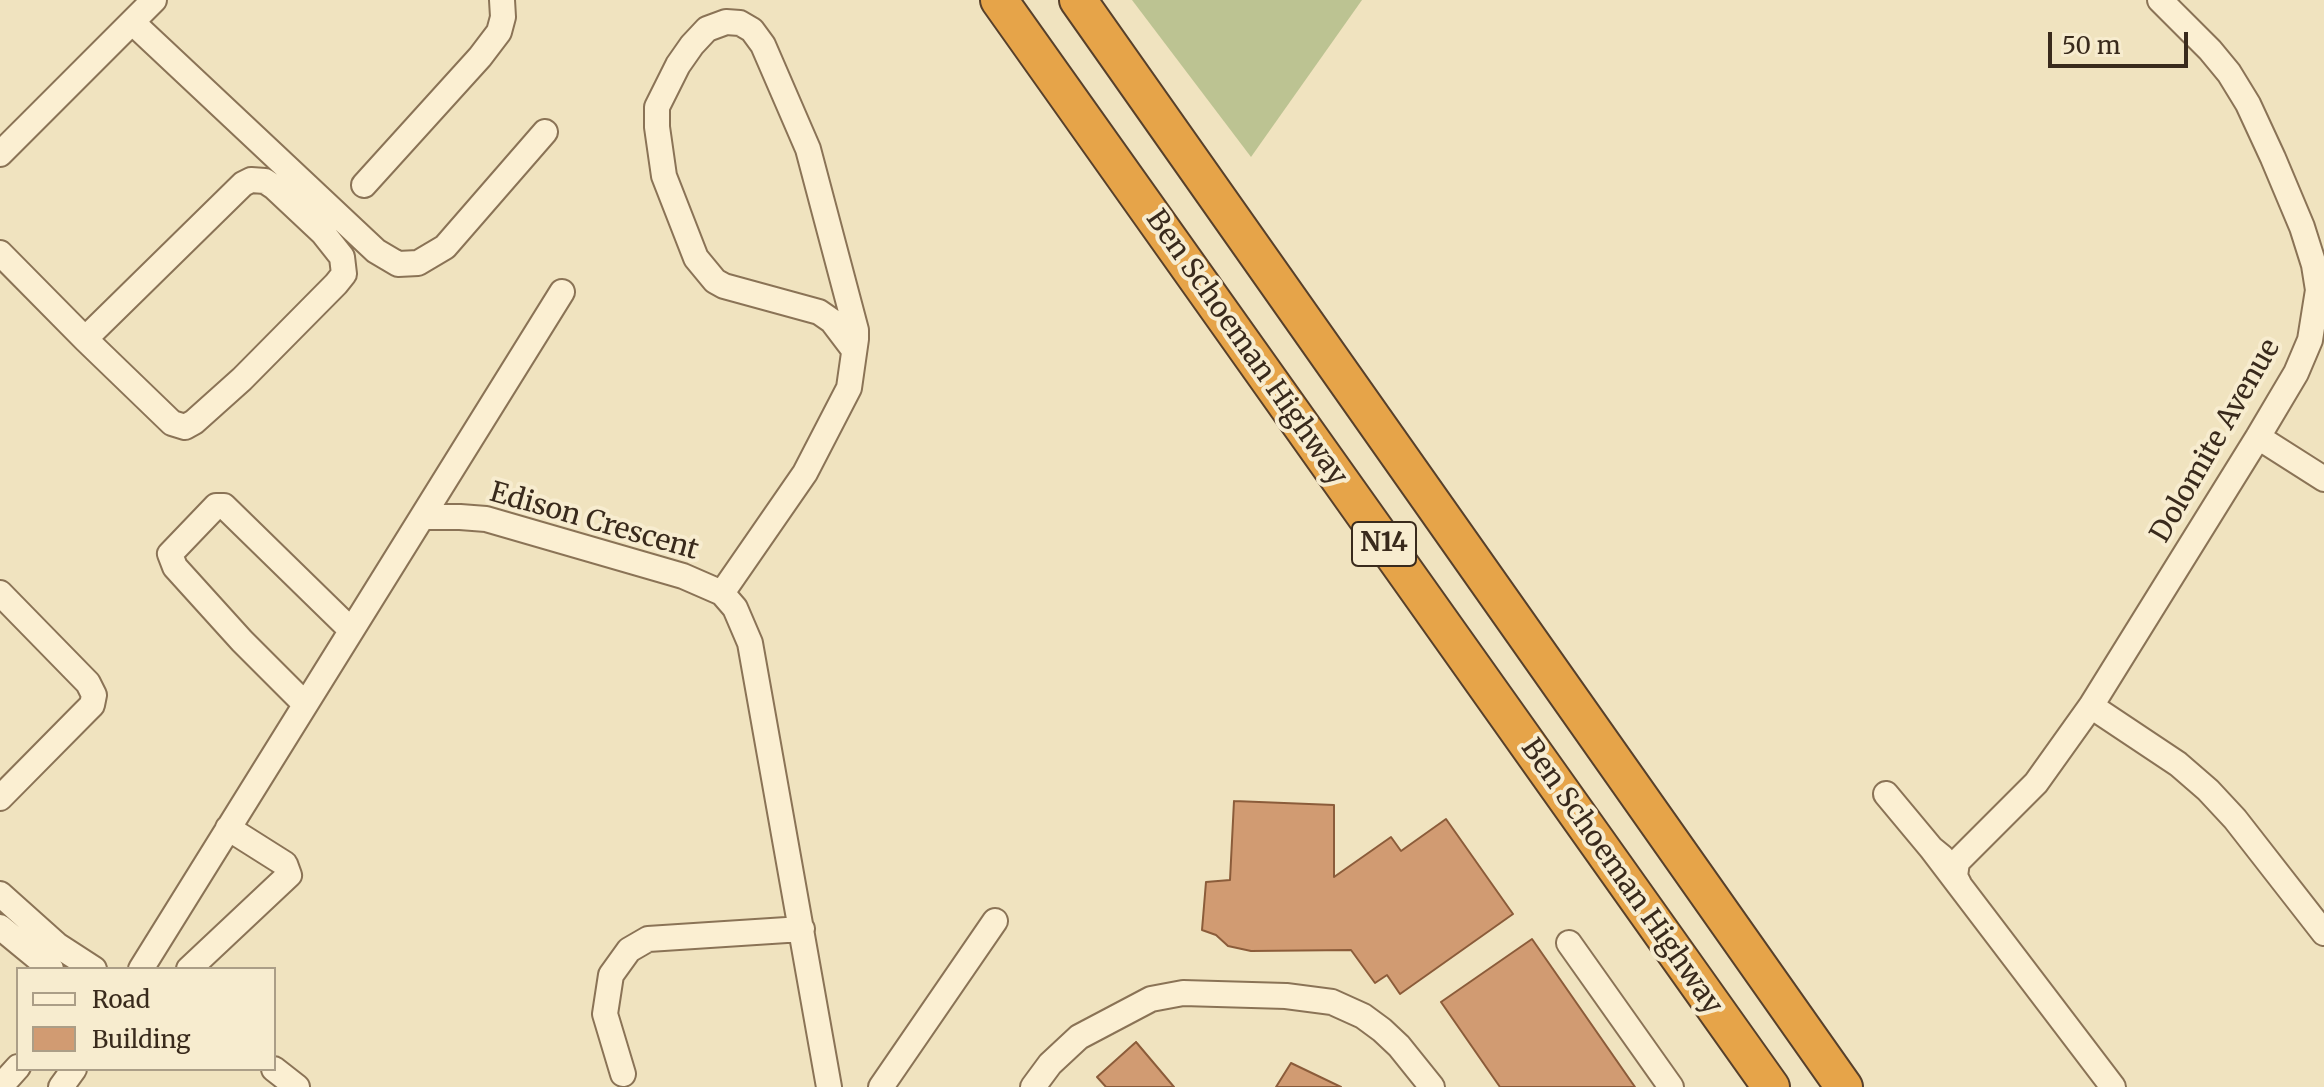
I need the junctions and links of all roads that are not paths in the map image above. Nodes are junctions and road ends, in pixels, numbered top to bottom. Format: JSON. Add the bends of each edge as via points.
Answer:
{"nodes":[{"id":1,"x":154,"y":0,"type":"edge"},
{"id":2,"x":502,"y":0,"type":"edge"},
{"id":3,"x":999,"y":0,"type":"edge"},
{"id":4,"x":1078,"y":0,"type":"edge"},
{"id":5,"x":2160,"y":0,"type":"edge"},
{"id":6,"x":132,"y":22,"type":"junction"},
{"id":7,"x":545,"y":132,"type":"dead end"},
{"id":8,"x":0,"y":154,"type":"edge"},
{"id":9,"x":364,"y":185,"type":"dead end"},
{"id":10,"x":0,"y":253,"type":"edge"},
{"id":11,"x":562,"y":292,"type":"dead end"},
{"id":12,"x":85,"y":339,"type":"junction"},
{"id":13,"x":854,"y":350,"type":"junction"},
{"id":14,"x":2258,"y":437,"type":"junction"},
{"id":15,"x":2324,"y":479,"type":"edge"},
{"id":16,"x":423,"y":517,"type":"junction"},
{"id":17,"x":722,"y":593,"type":"junction"},
{"id":18,"x":5,"y":608,"type":"edge"},
{"id":19,"x":351,"y":630,"type":"junction"},
{"id":20,"x":305,"y":704,"type":"junction"},
{"id":21,"x":2091,"y":706,"type":"junction"},
{"id":22,"x":1886,"y":794,"type":"dead end"},
{"id":23,"x":0,"y":798,"type":"edge"},
{"id":24,"x":228,"y":828,"type":"junction"},
{"id":25,"x":1931,"y":848,"type":"junction"},
{"id":26,"x":1966,"y":851,"type":"junction"},
{"id":27,"x":1700,"y":880,"type":"junction"},
{"id":28,"x":1959,"y":884,"type":"junction"},
{"id":29,"x":0,"y":894,"type":"edge"},
{"id":30,"x":995,"y":921,"type":"dead end"},
{"id":31,"x":0,"y":927,"type":"edge"},
{"id":32,"x":802,"y":929,"type":"junction"},
{"id":33,"x":2324,"y":933,"type":"edge"},
{"id":34,"x":1569,"y":943,"type":"dead end"},
{"id":35,"x":49,"y":967,"type":"edge"},
{"id":36,"x":91,"y":967,"type":"edge"},
{"id":37,"x":145,"y":967,"type":"edge"},
{"id":38,"x":191,"y":967,"type":"edge"},
{"id":39,"x":16,"y":1069,"type":"edge"},
{"id":40,"x":276,"y":1071,"type":"edge"},
{"id":41,"x":623,"y":1074,"type":"dead end"},
{"id":42,"x":0,"y":1087,"type":"edge"},
{"id":43,"x":297,"y":1087,"type":"edge"},
{"id":44,"x":829,"y":1087,"type":"edge"},
{"id":45,"x":881,"y":1087,"type":"edge"},
{"id":46,"x":1033,"y":1087,"type":"edge"},
{"id":47,"x":1432,"y":1087,"type":"edge"},
{"id":48,"x":1671,"y":1087,"type":"edge"},
{"id":49,"x":1771,"y":1087,"type":"edge"},
{"id":50,"x":1844,"y":1087,"type":"edge"},
{"id":51,"x":1856,"y":1087,"type":"edge"},
{"id":52,"x":2113,"y":1087,"type":"edge"}],
"edges":[{"from":1,"to":6,"type":"street"},
{"from":2,"to":9,"type":"street","via":[[503,17],[490,45]]},
{"from":3,"to":49,"type":"highway","name":"Ben Schoeman Highway","number":"N14"},
{"from":4,"to":27,"type":"highway","number":"N14"},
{"from":5,"to":14,"type":"street","name":"Dolomite Avenue","via":[[2210,50],[2248,104],[2314,265],[2318,290],[2310,340]]},
{"from":6,"to":7,"type":"street","via":[[365,241],[398,264],[418,263],[445,247]]},
{"from":6,"to":8,"type":"street"},
{"from":10,"to":12,"type":"street"},
{"from":11,"to":16,"type":"street"},
{"from":12,"to":12,"type":"street","via":[[251,180],[274,187],[342,257],[344,274],[336,284],[242,379],[185,427],[172,423]]},
{"from":13,"to":13,"type":"street","via":[[819,312],[724,286],[696,258],[664,176],[657,107],[678,65],[707,29],[726,22],[752,30],[786,93],[828,221],[856,330]]},
{"from":13,"to":17,"type":"street","via":[[849,388],[805,473]]},
{"from":14,"to":15,"type":"street"},
{"from":14,"to":21,"type":"street","name":"Dolomite Avenue"},
{"from":16,"to":17,"type":"street","name":"Edison Crescent","via":[[486,519],[683,576]]},
{"from":16,"to":19,"type":"street"},
{"from":17,"to":32,"type":"street","name":"Edison Crescent","via":[[744,624],[750,643]]},
{"from":18,"to":23,"type":"street","via":[[88,683],[94,695],[92,705]]},
{"from":19,"to":20,"type":"street"},
{"from":19,"to":20,"type":"street","via":[[224,506],[216,506],[170,554],[175,567]]},
{"from":20,"to":24,"type":"street"},
{"from":21,"to":26,"type":"street","name":"Dolomite Avenue","via":[[2036,783]]},
{"from":21,"to":33,"type":"street","via":[[2208,790]]},
{"from":22,"to":25,"type":"street"},
{"from":24,"to":37,"type":"street"},
{"from":24,"to":38,"type":"street","via":[[285,864],[289,875]]},
{"from":25,"to":26,"type":"street","via":[[1943,858]]},
{"from":25,"to":28,"type":"street"},
{"from":26,"to":28,"type":"street","via":[[1954,870]]},
{"from":27,"to":50,"type":"highway","number":"N14"},
{"from":27,"to":51,"type":"highway"},
{"from":28,"to":52,"type":"street"},
{"from":29,"to":36,"type":"street","via":[[57,945]]},
{"from":30,"to":45,"type":"street"},
{"from":31,"to":35,"type":"street"},
{"from":32,"to":41,"type":"street","via":[[648,939],[629,950],[611,975],[605,1014]]},
{"from":32,"to":44,"type":"street","name":"Edison Crescent"},
{"from":34,"to":48,"type":"street"},
{"from":39,"to":42,"type":"street"},
{"from":40,"to":43,"type":"street"},
{"from":46,"to":47,"type":"street","via":[[1079,1037],[1151,999],[1183,993],[1332,1002],[1382,1030]]}]}
